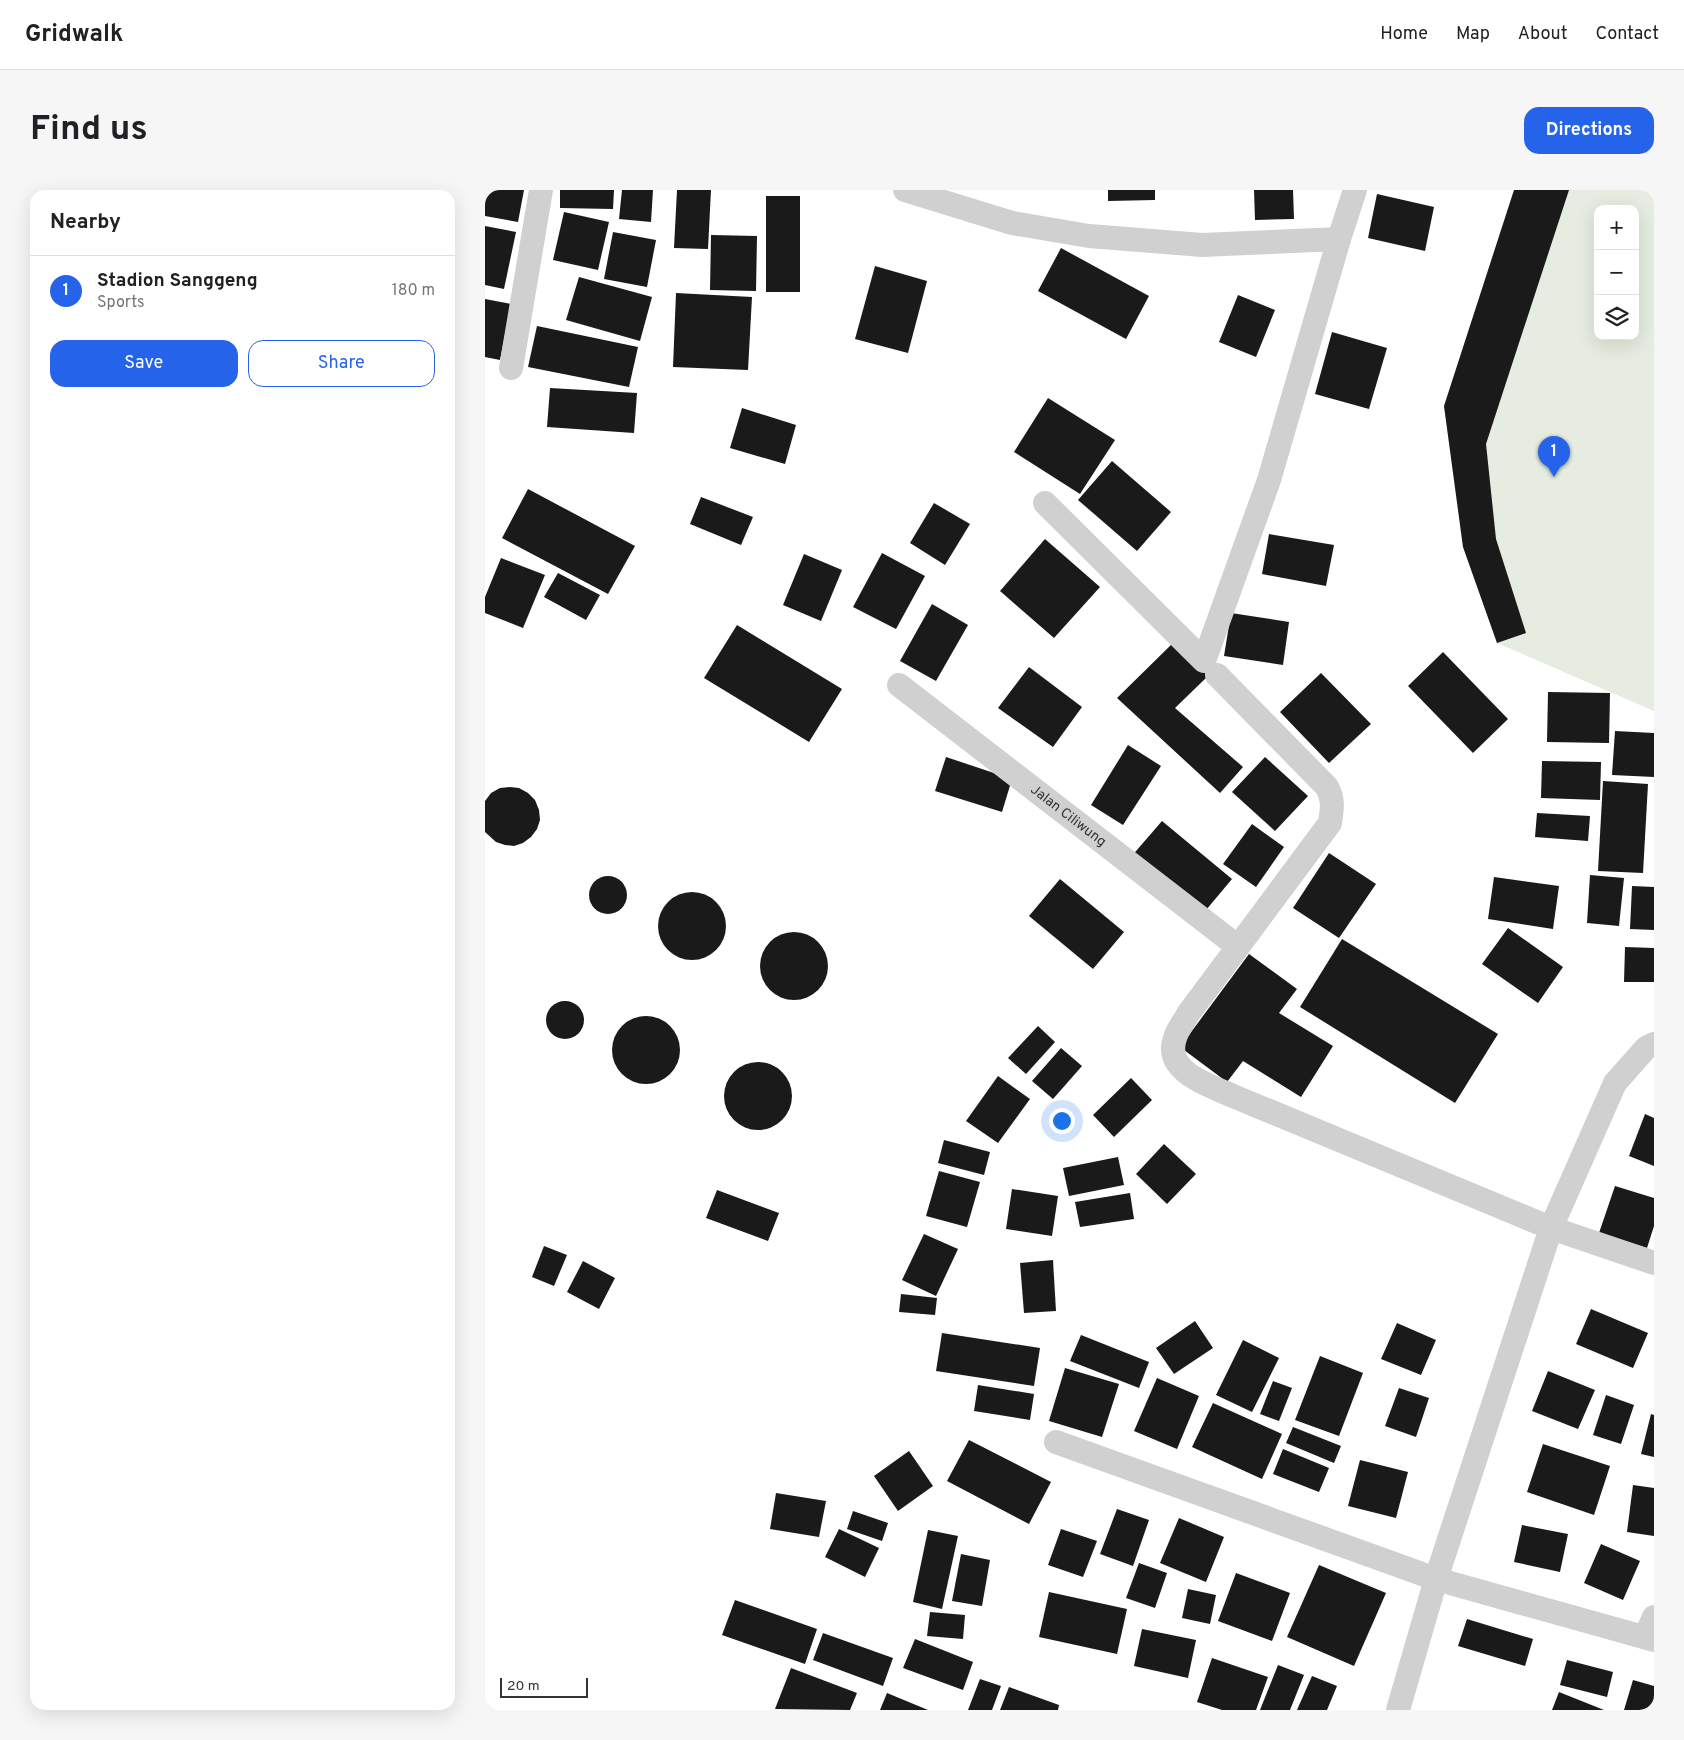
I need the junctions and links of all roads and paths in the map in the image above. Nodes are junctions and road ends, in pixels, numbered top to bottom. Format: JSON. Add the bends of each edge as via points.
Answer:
{"nodes":[{"id":1,"x":541,"y":190,"type":"edge"},
{"id":2,"x":905,"y":190,"type":"edge"},
{"id":3,"x":1355,"y":190,"type":"edge"},
{"id":4,"x":1339,"y":239,"type":"junction"},
{"id":5,"x":511,"y":368,"type":"dead end"},
{"id":6,"x":1045,"y":503,"type":"dead end"},
{"id":7,"x":1217,"y":674,"type":"dead end"},
{"id":8,"x":899,"y":685,"type":"dead end"},
{"id":9,"x":1237,"y":946,"type":"junction"},
{"id":10,"x":1654,"y":1044,"type":"edge"},
{"id":11,"x":1551,"y":1228,"type":"junction"},
{"id":12,"x":1654,"y":1263,"type":"edge"},
{"id":13,"x":1056,"y":1442,"type":"dead end"},
{"id":14,"x":1436,"y":1579,"type":"junction"},
{"id":15,"x":1651,"y":1631,"type":"edge"},
{"id":16,"x":1398,"y":1710,"type":"edge"}],
"edges":[{"from":1,"to":5,"type":"street"},
{"from":2,"to":4,"type":"street","via":[[1012,223],[1089,236],[1202,245]]},
{"from":3,"to":4,"type":"street"},
{"from":4,"to":6,"type":"street","via":[[1269,480],[1204,661]]},
{"from":7,"to":9,"type":"street","via":[[1327,787],[1333,798],[1330,823]]},
{"from":8,"to":9,"type":"street","name":"Jalan Ciliwung"},
{"from":9,"to":11,"type":"street","via":[[1174,1039],[1176,1060],[1191,1078]]},
{"from":10,"to":11,"type":"street","via":[[1646,1048],[1615,1083]]},
{"from":11,"to":12,"type":"street"},
{"from":11,"to":14,"type":"street"},
{"from":13,"to":14,"type":"street"},
{"from":14,"to":15,"type":"street"},
{"from":14,"to":16,"type":"street"}]}
